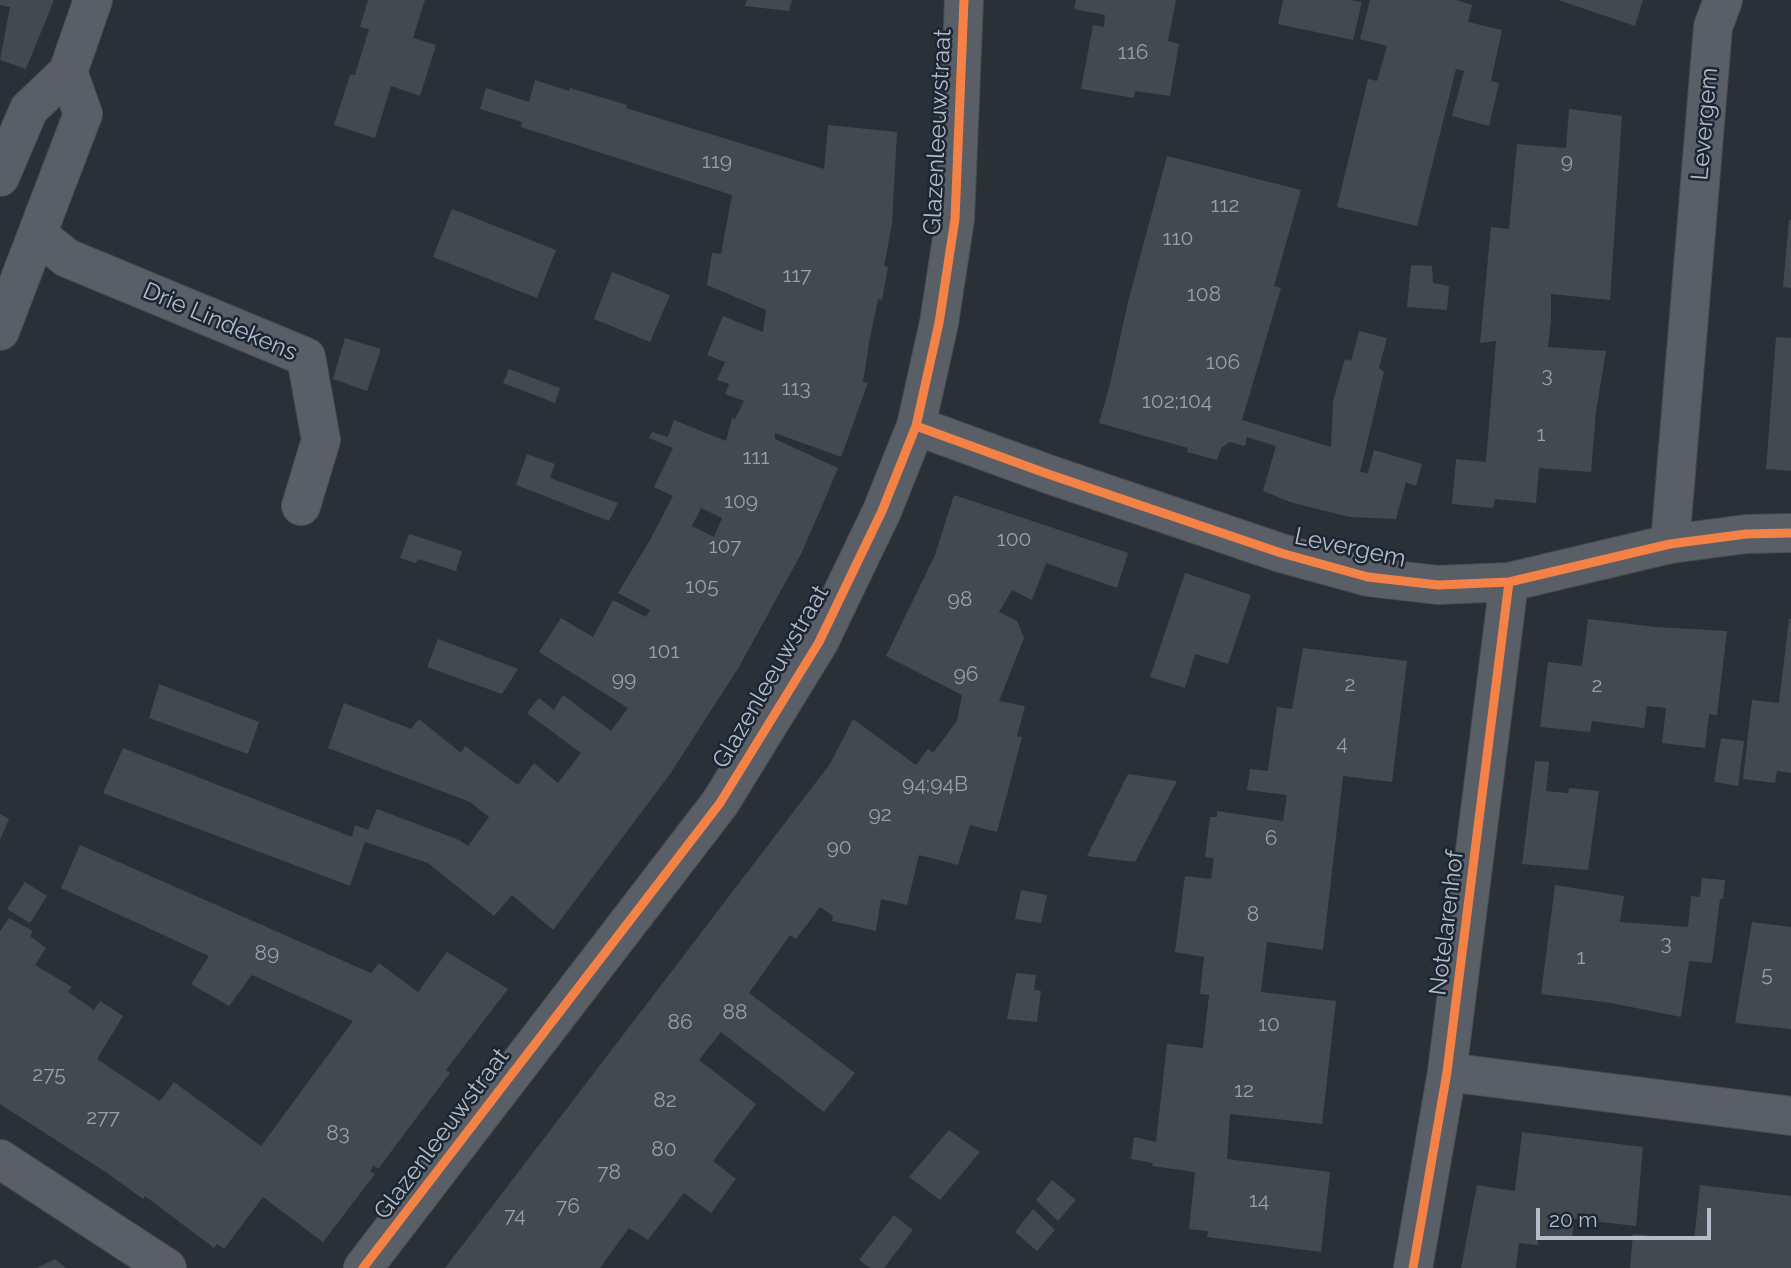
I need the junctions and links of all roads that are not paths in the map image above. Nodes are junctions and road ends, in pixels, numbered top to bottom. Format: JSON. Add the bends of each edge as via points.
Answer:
{"nodes":[{"id":1,"x":93,"y":0,"type":"edge"},
{"id":2,"x":964,"y":0,"type":"edge"},
{"id":3,"x":1723,"y":0,"type":"edge"},
{"id":4,"x":68,"y":72,"type":"junction"},
{"id":5,"x":0,"y":177,"type":"edge"},
{"id":6,"x":38,"y":235,"type":"junction"},
{"id":7,"x":0,"y":331,"type":"edge"},
{"id":8,"x":916,"y":426,"type":"junction"},
{"id":9,"x":301,"y":506,"type":"dead end"},
{"id":10,"x":1791,"y":533,"type":"edge"},
{"id":11,"x":1670,"y":544,"type":"junction"},
{"id":12,"x":1510,"y":582,"type":"junction"},
{"id":13,"x":1447,"y":1072,"type":"junction"},
{"id":14,"x":1791,"y":1115,"type":"edge"},
{"id":15,"x":0,"y":1159,"type":"edge"},
{"id":16,"x":167,"y":1268,"type":"edge"},
{"id":17,"x":363,"y":1268,"type":"edge"},
{"id":18,"x":1413,"y":1268,"type":"edge"}],
"edges":[{"from":1,"to":4,"type":"street"},
{"from":2,"to":8,"type":"street","name":"Glazenleeuwstraat","via":[[955,219],[939,323]]},
{"from":3,"to":11,"type":"street","name":"Levergem","via":[[1713,27]]},
{"from":4,"to":5,"type":"street","via":[[29,109]]},
{"from":4,"to":6,"type":"street","via":[[83,114]]},
{"from":6,"to":7,"type":"street"},
{"from":6,"to":9,"type":"street","name":"Drie Lindekens","via":[[67,258],[306,357],[321,440]]},
{"from":8,"to":12,"type":"street","name":"Levergem","via":[[1280,553],[1368,577],[1438,585]]},
{"from":8,"to":17,"type":"street","name":"Glazenleeuwstraat","via":[[882,511],[819,642],[720,803]]},
{"from":10,"to":11,"type":"street","name":"Levergem"},
{"from":11,"to":12,"type":"street","name":"Levergem"},
{"from":12,"to":13,"type":"street","name":"Notelarenhof"},
{"from":13,"to":14,"type":"street"},
{"from":13,"to":18,"type":"street","name":"Notelarenhof"},
{"from":15,"to":16,"type":"street"}]}
